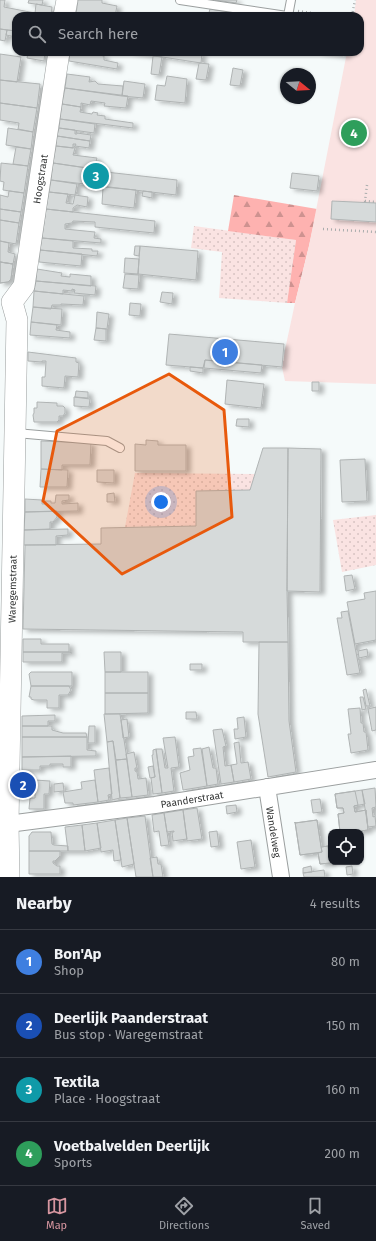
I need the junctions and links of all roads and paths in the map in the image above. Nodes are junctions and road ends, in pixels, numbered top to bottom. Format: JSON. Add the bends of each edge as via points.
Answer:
{"nodes":[{"id":1,"x":67,"y":0,"type":"edge"},
{"id":2,"x":180,"y":0,"type":"edge"},
{"id":3,"x":291,"y":0,"type":"edge"},
{"id":4,"x":355,"y":0,"type":"edge"},
{"id":5,"x":65,"y":12,"type":"edge"},
{"id":6,"x":273,"y":12,"type":"edge"},
{"id":7,"x":288,"y":12,"type":"edge"},
{"id":8,"x":353,"y":12,"type":"edge"},
{"id":9,"x":58,"y":56,"type":"edge"},
{"id":10,"x":367,"y":185,"type":"dead end"},
{"id":11,"x":376,"y":202,"type":"edge"},
{"id":12,"x":323,"y":229,"type":"dead end"},
{"id":13,"x":376,"y":232,"type":"edge"},
{"id":14,"x":6,"y":299,"type":"edge"},
{"id":15,"x":15,"y":433,"type":"junction"},
{"id":16,"x":120,"y":448,"type":"dead end"},
{"id":17,"x":376,"y":770,"type":"edge"},
{"id":18,"x":267,"y":787,"type":"junction"},
{"id":19,"x":8,"y":824,"type":"junction"},
{"id":20,"x":9,"y":877,"type":"edge"},
{"id":21,"x":281,"y":877,"type":"edge"}],
"edges":[{"from":1,"to":5,"type":"street"},
{"from":2,"to":6,"type":"lane"},
{"from":3,"to":7,"type":"lane"},
{"from":4,"to":8,"type":"path"},
{"from":9,"to":14,"type":"street","name":"Hoogstraat","via":[[24,286]]},
{"from":10,"to":11,"type":"path","via":[[365,201]]},
{"from":12,"to":13,"type":"path"},
{"from":14,"to":15,"type":"street","name":"Waregemstraat","via":[[17,320]]},
{"from":15,"to":16,"type":"lane","via":[[107,441]]},
{"from":15,"to":19,"type":"street","name":"Waregemstraat"},
{"from":17,"to":18,"type":"street","name":"Paanderstraat"},
{"from":18,"to":19,"type":"street","name":"Paanderstraat"},
{"from":18,"to":21,"type":"street","name":"Wandelweg"},
{"from":19,"to":20,"type":"street","name":"Waregemstraat"}]}
